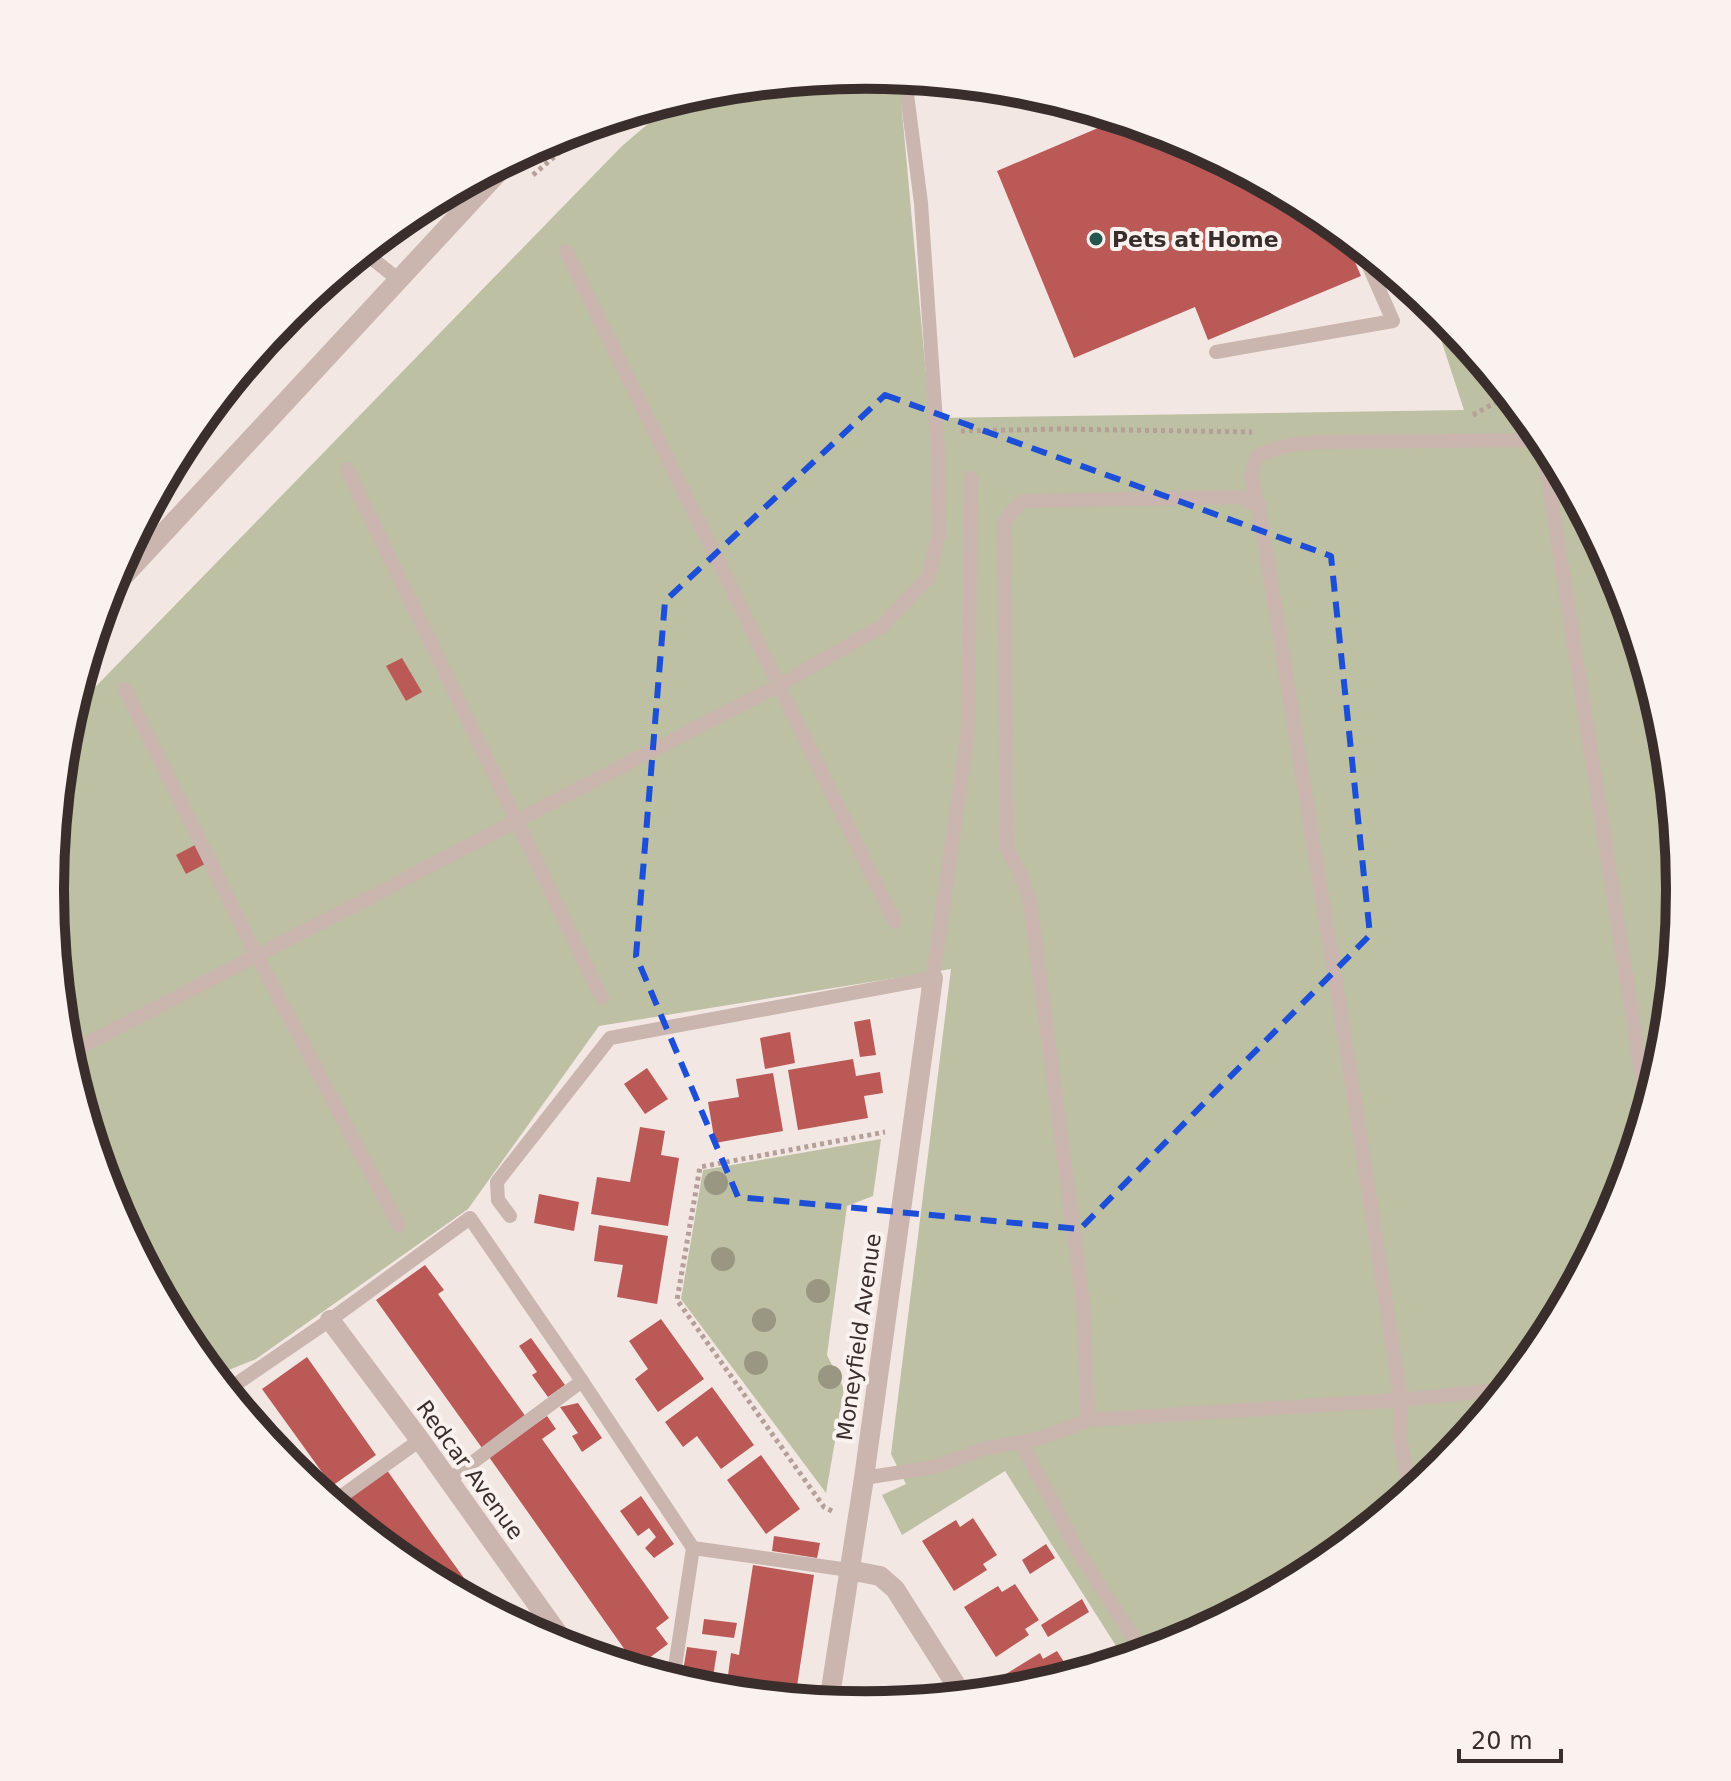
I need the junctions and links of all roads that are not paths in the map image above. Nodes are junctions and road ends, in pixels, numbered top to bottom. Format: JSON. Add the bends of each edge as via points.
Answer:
{"nodes":[{"id":1,"x":906,"y":91,"type":"edge"},
{"id":2,"x":487,"y":184,"type":"edge"},
{"id":3,"x":566,"y":251,"type":"dead end"},
{"id":4,"x":373,"y":259,"type":"edge"},
{"id":5,"x":1370,"y":269,"type":"edge"},
{"id":6,"x":399,"y":280,"type":"junction"},
{"id":7,"x":1216,"y":352,"type":"dead end"},
{"id":8,"x":1528,"y":440,"type":"edge"},
{"id":9,"x":347,"y":469,"type":"dead end"},
{"id":10,"x":1549,"y":472,"type":"edge"},
{"id":11,"x":971,"y":478,"type":"dead end"},
{"id":12,"x":1259,"y":507,"type":"junction"},
{"id":13,"x":133,"y":566,"type":"edge"},
{"id":14,"x":779,"y":685,"type":"junction"},
{"id":15,"x":125,"y":689,"type":"dead end"},
{"id":16,"x":516,"y":821,"type":"junction"},
{"id":17,"x":895,"y":922,"type":"dead end"},
{"id":18,"x":257,"y":956,"type":"junction"},
{"id":19,"x":933,"y":978,"type":"junction"},
{"id":20,"x":602,"y":998,"type":"dead end"},
{"id":21,"x":79,"y":1048,"type":"edge"},
{"id":22,"x":1643,"y":1084,"type":"edge"},
{"id":23,"x":510,"y":1216,"type":"dead end"},
{"id":24,"x":399,"y":1226,"type":"dead end"},
{"id":25,"x":330,"y":1320,"type":"junction"},
{"id":26,"x":582,"y":1381,"type":"junction"},
{"id":27,"x":235,"y":1385,"type":"edge"},
{"id":28,"x":1491,"y":1391,"type":"edge"},
{"id":29,"x":1401,"y":1400,"type":"junction"},
{"id":30,"x":1088,"y":1420,"type":"junction"},
{"id":31,"x":420,"y":1440,"type":"junction"},
{"id":32,"x":1021,"y":1442,"type":"junction"},
{"id":33,"x":864,"y":1478,"type":"junction"},
{"id":34,"x":449,"y":1480,"type":"junction"},
{"id":35,"x":1408,"y":1480,"type":"edge"},
{"id":36,"x":341,"y":1496,"type":"edge"},
{"id":37,"x":693,"y":1548,"type":"junction"},
{"id":38,"x":849,"y":1570,"type":"junction"},
{"id":39,"x":552,"y":1628,"type":"edge"},
{"id":40,"x":1137,"y":1644,"type":"edge"},
{"id":41,"x":675,"y":1669,"type":"edge"},
{"id":42,"x":957,"y":1686,"type":"edge"},
{"id":43,"x":831,"y":1691,"type":"edge"}],
"edges":[{"from":1,"to":14,"type":"lane","via":[[921,203],[939,534],[928,578],[881,627]]},
{"from":2,"to":6,"type":"street"},
{"from":3,"to":14,"type":"lane"},
{"from":4,"to":6,"type":"lane"},
{"from":5,"to":7,"type":"lane","via":[[1393,321]]},
{"from":6,"to":13,"type":"street"},
{"from":8,"to":12,"type":"lane","via":[[1284,445],[1257,457],[1251,476]]},
{"from":9,"to":16,"type":"lane"},
{"from":10,"to":22,"type":"lane"},
{"from":11,"to":19,"type":"lane","via":[[968,730]]},
{"from":12,"to":29,"type":"lane"},
{"from":12,"to":30,"type":"lane","via":[[1242,497],[1024,501],[1004,524],[1007,849],[1030,902],[1083,1302]]},
{"from":14,"to":16,"type":"lane"},
{"from":14,"to":17,"type":"lane"},
{"from":15,"to":18,"type":"lane"},
{"from":16,"to":18,"type":"lane"},
{"from":16,"to":20,"type":"lane"},
{"from":18,"to":21,"type":"lane"},
{"from":18,"to":24,"type":"lane"},
{"from":19,"to":23,"type":"lane","via":[[610,1038],[497,1182],[498,1200]]},
{"from":19,"to":33,"type":"street","name":"Moneyfield Avenue"},
{"from":25,"to":26,"type":"lane","via":[[470,1218]]},
{"from":25,"to":27,"type":"lane"},
{"from":25,"to":31,"type":"street","name":"Redcar Avenue"},
{"from":26,"to":34,"type":"lane"},
{"from":26,"to":37,"type":"lane"},
{"from":28,"to":29,"type":"lane"},
{"from":29,"to":30,"type":"lane"},
{"from":29,"to":35,"type":"lane","via":[[1400,1438]]},
{"from":30,"to":32,"type":"lane"},
{"from":31,"to":34,"type":"street","name":"Redcar Avenue"},
{"from":31,"to":36,"type":"lane"},
{"from":32,"to":33,"type":"lane","via":[[934,1467]]},
{"from":32,"to":40,"type":"lane","via":[[1079,1553]]},
{"from":33,"to":38,"type":"street","name":"Moneyfield Avenue"},
{"from":34,"to":39,"type":"street","name":"Redcar Avenue"},
{"from":37,"to":38,"type":"lane"},
{"from":37,"to":41,"type":"lane"},
{"from":38,"to":42,"type":"street","via":[[880,1576],[895,1589]]},
{"from":38,"to":43,"type":"street","name":"Moneyfield Avenue"}]}
